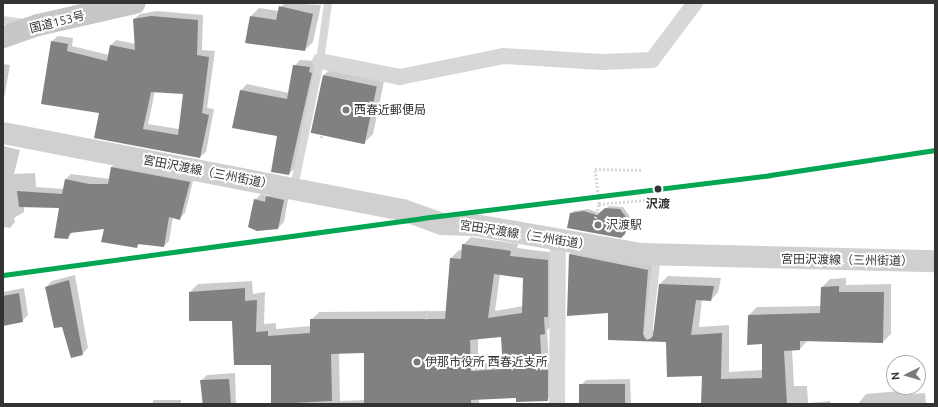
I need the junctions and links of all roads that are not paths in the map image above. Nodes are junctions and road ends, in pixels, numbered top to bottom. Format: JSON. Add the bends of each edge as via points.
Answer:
{"nodes":[{"id":1,"x":135,"y":3,"type":"edge"},
{"id":2,"x":328,"y":3,"type":"edge"},
{"id":3,"x":695,"y":3,"type":"edge"},
{"id":4,"x":3,"y":20,"type":"edge"},
{"id":5,"x":38,"y":25,"type":"junction"},
{"id":6,"x":3,"y":37,"type":"edge"},
{"id":7,"x":320,"y":61,"type":"junction"},
{"id":8,"x":3,"y":133,"type":"edge"},
{"id":9,"x":294,"y":188,"type":"junction"},
{"id":10,"x":558,"y":240,"type":"junction"},
{"id":11,"x":658,"y":255,"type":"junction"},
{"id":12,"x":935,"y":261,"type":"edge"},
{"id":13,"x":648,"y":335,"type":"dead end"},
{"id":14,"x":557,"y":404,"type":"edge"}],
"edges":[{"from":1,"to":5,"type":"highway","name":"国道153号"},
{"from":2,"to":7,"type":"lane"},
{"from":3,"to":7,"type":"street","via":[[652,60],[600,62],[503,56],[400,77]]},
{"from":4,"to":5,"type":"lane"},
{"from":5,"to":6,"type":"highway","name":"国道153号"},
{"from":7,"to":9,"type":"lane"},
{"from":8,"to":9,"type":"main road","name":"宮田沢渡線（三州街道）"},
{"from":9,"to":10,"type":"main road","name":"宮田沢渡線（三州街道）","via":[[403,210],[436,228],[475,225]]},
{"from":10,"to":11,"type":"main road","name":"宮田沢渡線（三州街道）"},
{"from":10,"to":14,"type":"street"},
{"from":11,"to":12,"type":"main road","name":"宮田沢渡線（三州街道）"},
{"from":11,"to":13,"type":"lane"}]}
